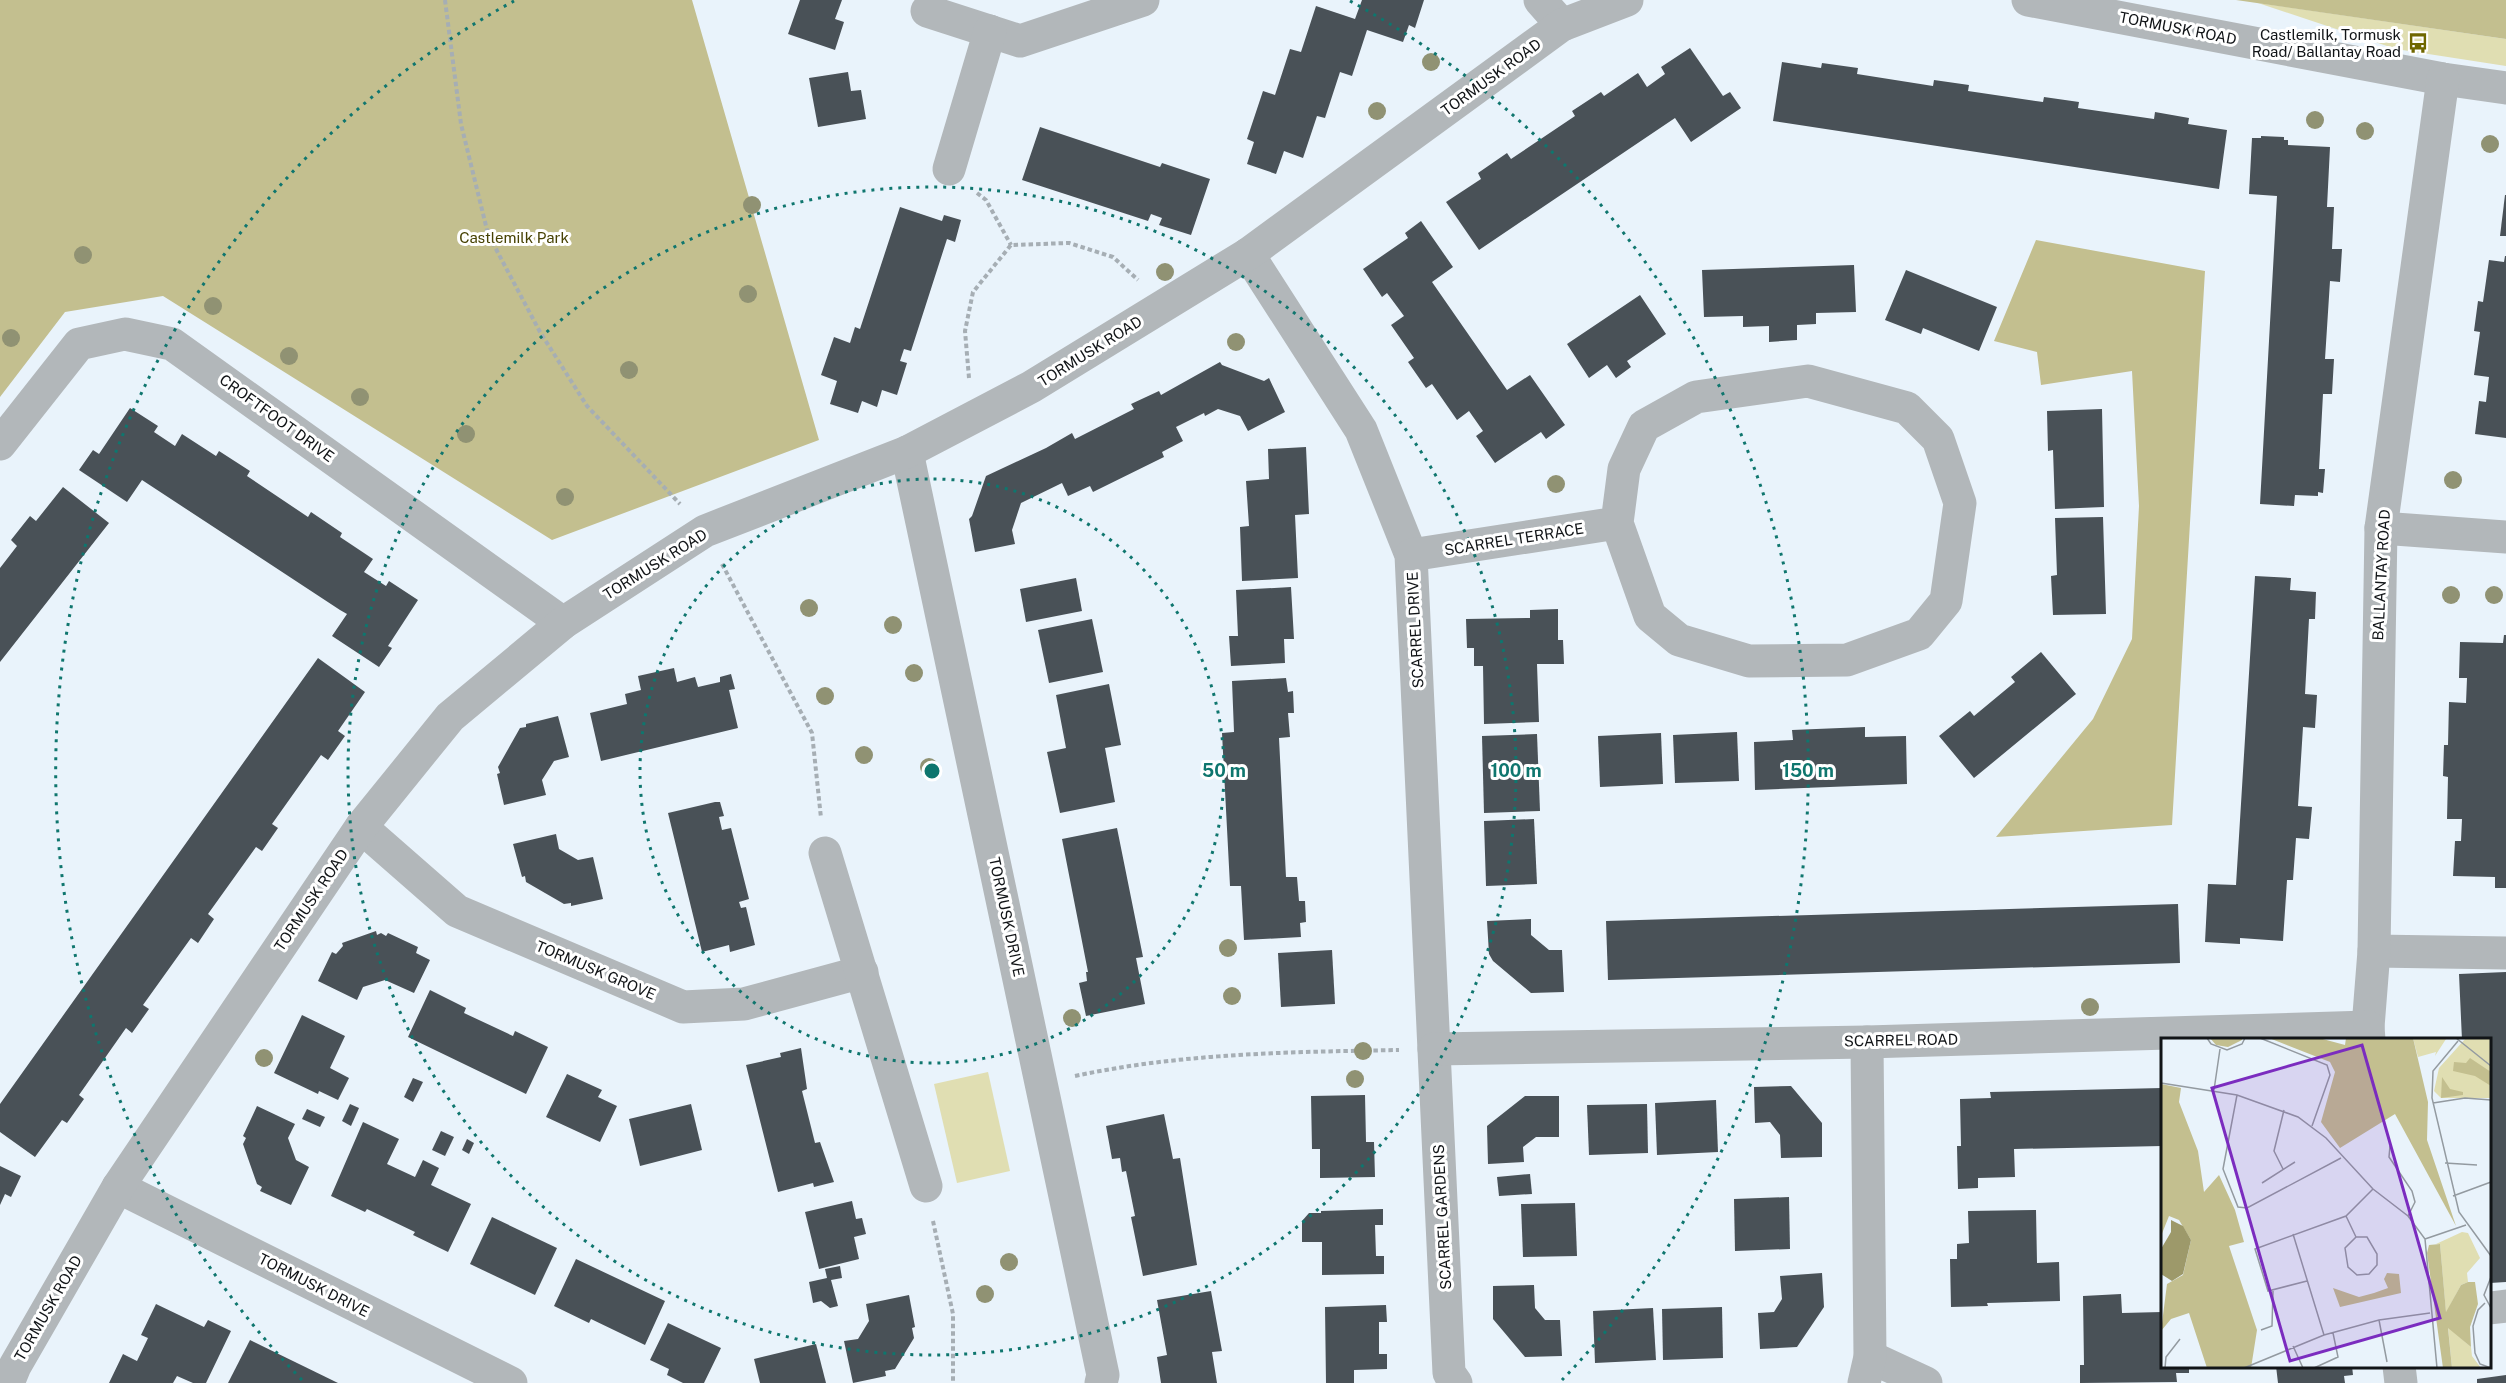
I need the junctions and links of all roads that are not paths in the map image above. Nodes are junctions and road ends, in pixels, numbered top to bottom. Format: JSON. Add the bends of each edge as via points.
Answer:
{"nodes":[{"id":1,"x":1143,"y":0,"type":"edge"},
{"id":2,"x":1540,"y":0,"type":"edge"},
{"id":3,"x":1626,"y":0,"type":"edge"},
{"id":4,"x":2028,"y":0,"type":"edge"},
{"id":5,"x":927,"y":11,"type":"dead end"},
{"id":6,"x":1562,"y":25,"type":"junction"},
{"id":7,"x":990,"y":31,"type":"junction"},
{"id":8,"x":2443,"y":79,"type":"junction"},
{"id":9,"x":2506,"y":88,"type":"edge"},
{"id":10,"x":949,"y":169,"type":"road end"},
{"id":11,"x":1248,"y":254,"type":"junction"},
{"id":12,"x":0,"y":444,"type":"edge"},
{"id":13,"x":907,"y":452,"type":"junction"},
{"id":14,"x":1617,"y":523,"type":"junction"},
{"id":15,"x":2381,"y":528,"type":"junction"},
{"id":16,"x":2506,"y":537,"type":"edge"},
{"id":17,"x":1411,"y":555,"type":"junction"},
{"id":18,"x":562,"y":623,"type":"junction"},
{"id":19,"x":361,"y":827,"type":"junction"},
{"id":20,"x":825,"y":853,"type":"road end"},
{"id":21,"x":2374,"y":951,"type":"junction"},
{"id":22,"x":2506,"y":953,"type":"edge"},
{"id":23,"x":862,"y":972,"type":"junction"},
{"id":24,"x":2369,"y":1033,"type":"edge"},
{"id":25,"x":1867,"y":1042,"type":"junction"},
{"id":26,"x":1434,"y":1049,"type":"junction"},
{"id":27,"x":926,"y":1186,"type":"road end"},
{"id":28,"x":118,"y":1187,"type":"junction"},
{"id":29,"x":2506,"y":1306,"type":"edge"},
{"id":30,"x":2491,"y":1308,"type":"edge"},
{"id":31,"x":2399,"y":1368,"type":"edge"},
{"id":32,"x":8,"y":1369,"type":"edge"},
{"id":33,"x":1867,"y":1370,"type":"edge"},
{"id":34,"x":511,"y":1383,"type":"edge"},
{"id":35,"x":1101,"y":1383,"type":"edge"},
{"id":36,"x":1456,"y":1383,"type":"edge"},
{"id":37,"x":1926,"y":1383,"type":"edge"},
{"id":38,"x":2401,"y":1383,"type":"edge"}],
"edges":[{"from":1,"to":7,"type":"street","via":[[1020,41]]},
{"from":2,"to":6,"type":"street"},
{"from":3,"to":6,"type":"street","name":"TORMUSK ROAD"},
{"from":4,"to":8,"type":"street","name":"TORMUSK ROAD"},
{"from":5,"to":7,"type":"street"},
{"from":6,"to":11,"type":"street","name":"TORMUSK ROAD"},
{"from":7,"to":10,"type":"street"},
{"from":8,"to":9,"type":"street","name":"TORMUSK ROAD"},
{"from":8,"to":15,"type":"street","name":"BALLANTAY ROAD"},
{"from":11,"to":13,"type":"street","name":"TORMUSK ROAD","via":[[1031,387]]},
{"from":11,"to":17,"type":"street","name":"SCARREL DRIVE","via":[[1361,430]]},
{"from":12,"to":18,"type":"street","name":"CROFTFOOT DRIVE","via":[[79,344],[125,333],[172,344]]},
{"from":13,"to":18,"type":"street","name":"TORMUSK ROAD","via":[[705,531]]},
{"from":13,"to":35,"type":"street","name":"TORMUSK DRIVE","via":[[1103,1375]]},
{"from":14,"to":14,"type":"street","via":[[1650,616],[1679,640],[1749,660],[1847,660],[1919,634],[1946,601],[1960,502],[1938,439],[1907,408],[1808,381],[1696,397],[1644,426],[1624,469]]},
{"from":14,"to":17,"type":"street","name":"SCARREL TERRACE"},
{"from":15,"to":16,"type":"street"},
{"from":15,"to":21,"type":"street","name":"BALLANTAY ROAD"},
{"from":17,"to":26,"type":"street","name":"SCARREL DRIVE"},
{"from":18,"to":19,"type":"street","name":"TORMUSK ROAD","via":[[450,717]]},
{"from":19,"to":23,"type":"street","name":"TORMUSK GROVE","via":[[457,911],[682,1007],[744,1004]]},
{"from":19,"to":28,"type":"street","name":"TORMUSK ROAD"},
{"from":20,"to":23,"type":"street"},
{"from":21,"to":22,"type":"street"},
{"from":21,"to":24,"type":"street","name":"BALLANTAY ROAD"},
{"from":23,"to":27,"type":"street"},
{"from":24,"to":25,"type":"street","name":"SCARREL ROAD"},
{"from":25,"to":26,"type":"street","name":"SCARREL ROAD"},
{"from":25,"to":33,"type":"street"},
{"from":26,"to":36,"type":"street","name":"SCARREL GARDENS","via":[[1449,1373]]},
{"from":28,"to":32,"type":"street","name":"TORMUSK ROAD"},
{"from":28,"to":34,"type":"street","name":"TORMUSK DRIVE"},
{"from":29,"to":30,"type":"street"},
{"from":31,"to":38,"type":"street"},
{"from":33,"to":37,"type":"street"}]}
